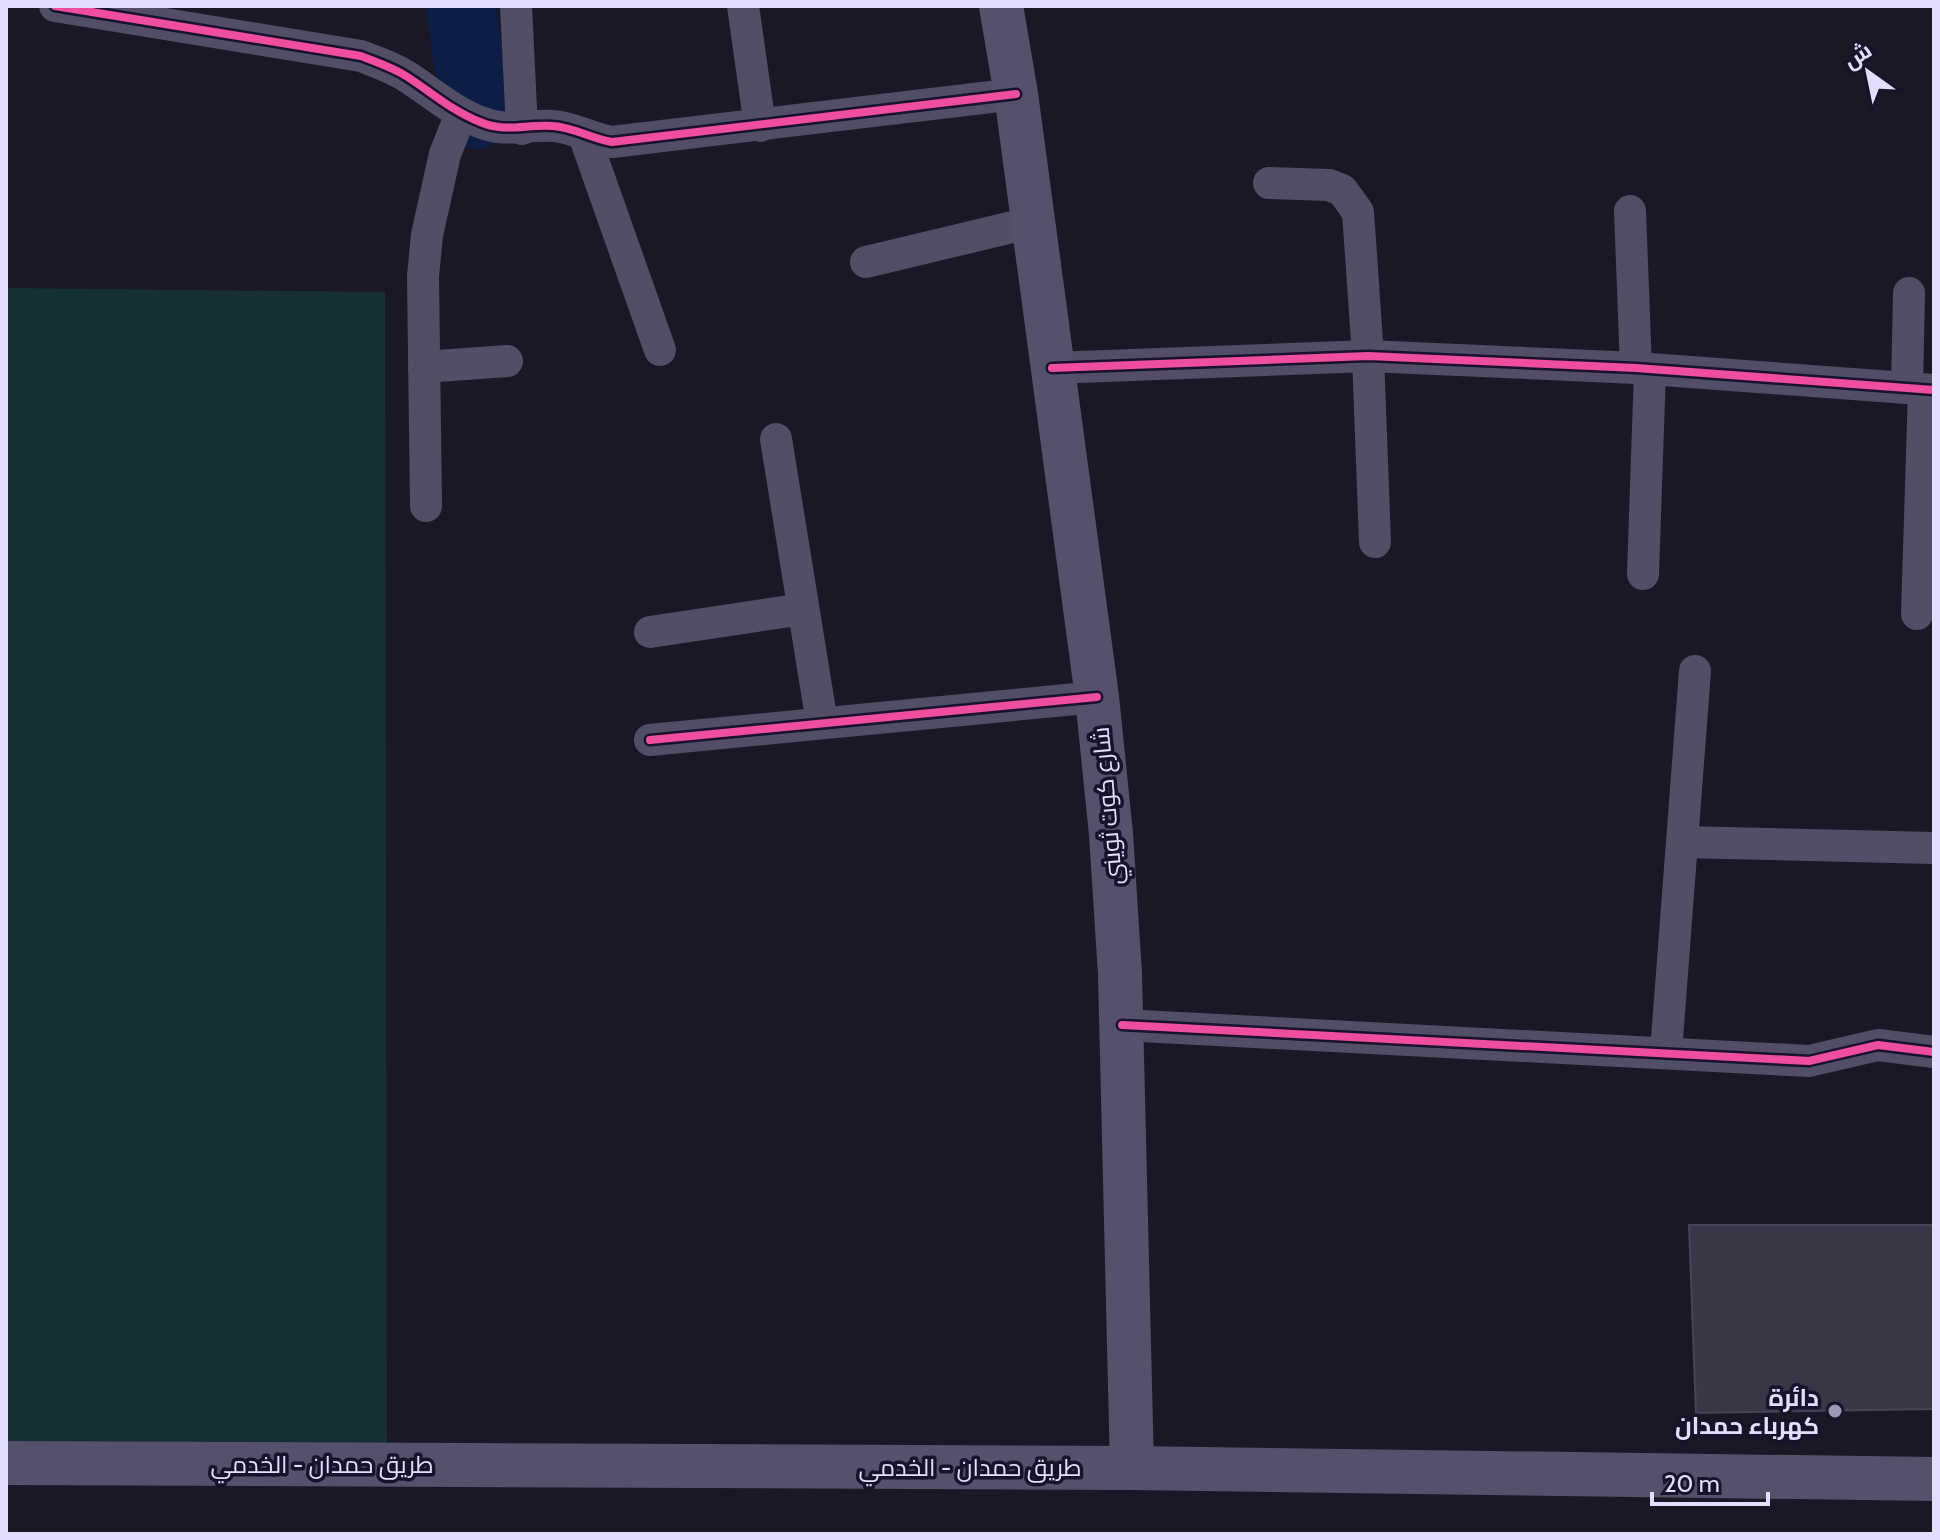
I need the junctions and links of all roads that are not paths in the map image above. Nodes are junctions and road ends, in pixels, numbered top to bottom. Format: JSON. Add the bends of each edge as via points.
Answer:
{"nodes":[{"id":1,"x":55,"y":6,"type":"edge"},
{"id":2,"x":516,"y":6,"type":"edge"},
{"id":3,"x":743,"y":6,"type":"edge"},
{"id":4,"x":1001,"y":6,"type":"edge"},
{"id":5,"x":1016,"y":94,"type":"junction"},
{"id":6,"x":461,"y":114,"type":"junction"},
{"id":7,"x":760,"y":126,"type":"junction"},
{"id":8,"x":522,"y":129,"type":"junction"},
{"id":9,"x":584,"y":135,"type":"junction"},
{"id":10,"x":1269,"y":183,"type":"dead end"},
{"id":11,"x":1630,"y":211,"type":"dead end"},
{"id":12,"x":1033,"y":222,"type":"junction"},
{"id":13,"x":866,"y":262,"type":"dead end"},
{"id":14,"x":1909,"y":293,"type":"dead end"},
{"id":15,"x":660,"y":350,"type":"dead end"},
{"id":16,"x":1368,"y":356,"type":"junction"},
{"id":17,"x":507,"y":361,"type":"dead end"},
{"id":18,"x":424,"y":367,"type":"junction"},
{"id":19,"x":1052,"y":368,"type":"junction"},
{"id":20,"x":1643,"y":369,"type":"junction"},
{"id":21,"x":1922,"y":389,"type":"edge"},
{"id":22,"x":776,"y":439,"type":"dead end"},
{"id":23,"x":426,"y":506,"type":"dead end"},
{"id":24,"x":1375,"y":542,"type":"dead end"},
{"id":25,"x":1643,"y":574,"type":"dead end"},
{"id":26,"x":803,"y":609,"type":"junction"},
{"id":27,"x":1917,"y":614,"type":"dead end"},
{"id":28,"x":650,"y":632,"type":"dead end"},
{"id":29,"x":1695,"y":671,"type":"dead end"},
{"id":30,"x":1097,"y":697,"type":"junction"},
{"id":31,"x":822,"y":723,"type":"junction"},
{"id":32,"x":650,"y":740,"type":"dead end"},
{"id":33,"x":1682,"y":842,"type":"junction"},
{"id":34,"x":1934,"y":848,"type":"edge"},
{"id":35,"x":1122,"y":1025,"type":"junction"},
{"id":36,"x":1666,"y":1052,"type":"junction"},
{"id":37,"x":1934,"y":1052,"type":"edge"},
{"id":38,"x":6,"y":1463,"type":"edge"},
{"id":39,"x":1132,"y":1468,"type":"junction"},
{"id":40,"x":1934,"y":1479,"type":"edge"}],
"edges":[{"from":1,"to":6,"type":"street","via":[[361,56],[404,74]]},
{"from":2,"to":8,"type":"street"},
{"from":3,"to":7,"type":"street"},
{"from":4,"to":5,"type":"main road","name":"شارع كوت ثويني"},
{"from":5,"to":7,"type":"street"},
{"from":5,"to":12,"type":"main road","name":"شارع كوت ثويني"},
{"from":6,"to":8,"type":"street","via":[[502,129]]},
{"from":6,"to":18,"type":"street","via":[[445,154],[427,235]]},
{"from":7,"to":9,"type":"street","via":[[629,142]]},
{"from":8,"to":9,"type":"street","via":[[554,126]]},
{"from":9,"to":15,"type":"street"},
{"from":10,"to":16,"type":"street","via":[[1329,185],[1342,190],[1358,212]]},
{"from":11,"to":20,"type":"street"},
{"from":12,"to":13,"type":"street"},
{"from":12,"to":19,"type":"main road","name":"شارع كوت ثويني"},
{"from":14,"to":21,"type":"street"},
{"from":16,"to":19,"type":"street"},
{"from":16,"to":20,"type":"street"},
{"from":16,"to":24,"type":"street"},
{"from":17,"to":18,"type":"street"},
{"from":18,"to":23,"type":"street"},
{"from":19,"to":30,"type":"main road","name":"شارع كوت ثويني"},
{"from":20,"to":21,"type":"street"},
{"from":20,"to":25,"type":"street"},
{"from":21,"to":27,"type":"street"},
{"from":22,"to":26,"type":"street"},
{"from":26,"to":28,"type":"street"},
{"from":26,"to":31,"type":"street"},
{"from":29,"to":33,"type":"street"},
{"from":30,"to":31,"type":"street"},
{"from":30,"to":35,"type":"main road","name":"شارع كوت ثويني"},
{"from":31,"to":32,"type":"street"},
{"from":33,"to":34,"type":"street"},
{"from":33,"to":36,"type":"street"},
{"from":35,"to":36,"type":"street"},
{"from":35,"to":39,"type":"main road","name":"شارع كوت ثويني"},
{"from":36,"to":37,"type":"street","via":[[1809,1061],[1878,1045]]},
{"from":38,"to":39,"type":"main road","name":"طريق حمدان - الخدمي"},
{"from":39,"to":40,"type":"main road","name":"طريق حمدان - الخدمي"}]}
